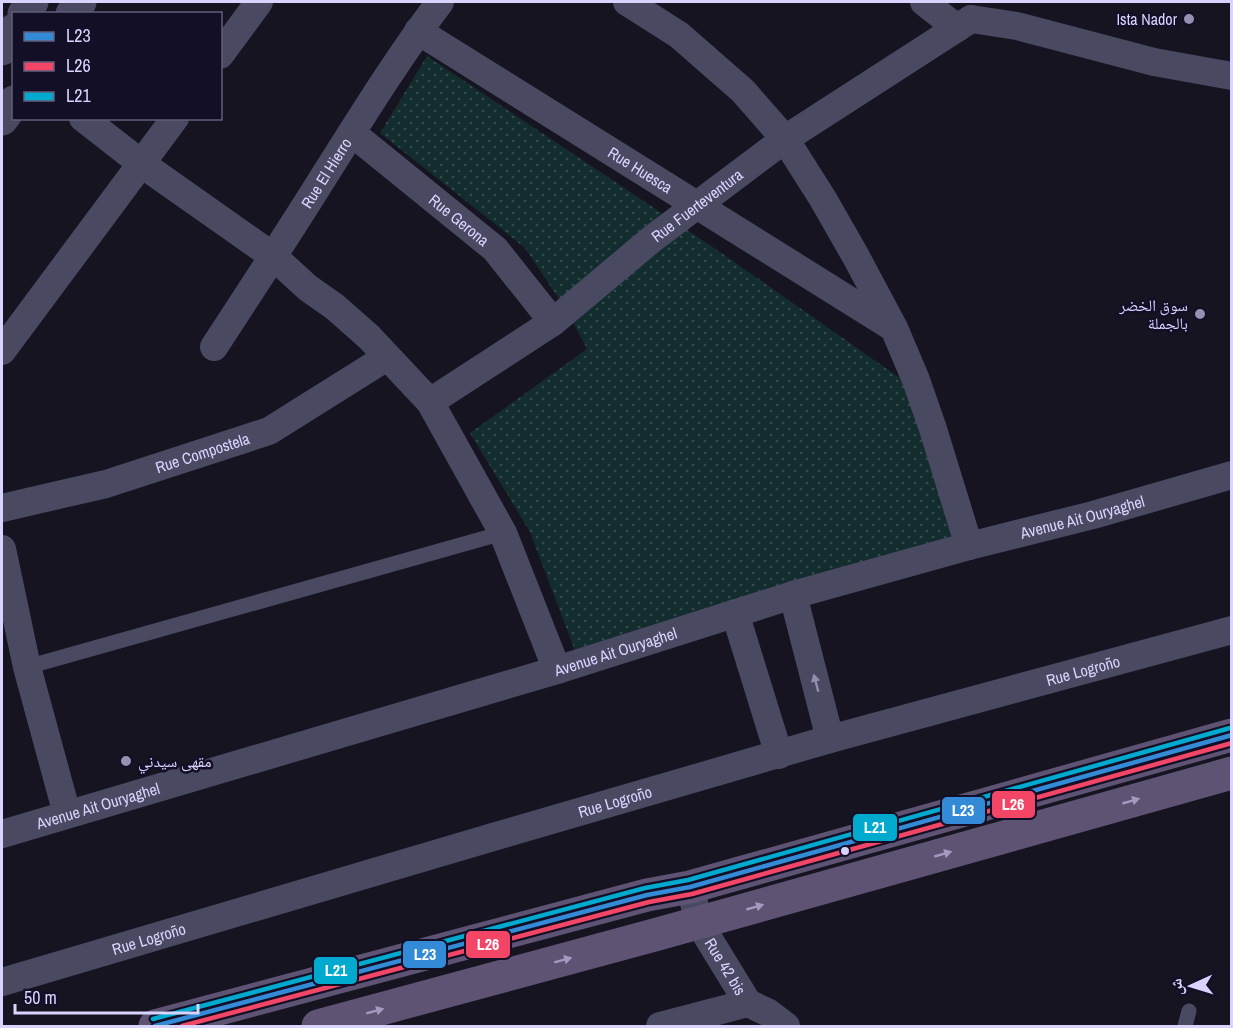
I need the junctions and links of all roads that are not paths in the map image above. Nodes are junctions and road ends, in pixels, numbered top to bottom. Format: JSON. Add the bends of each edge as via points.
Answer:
{"nodes":[{"id":1,"x":259,"y":2,"type":"edge"},
{"id":2,"x":440,"y":2,"type":"edge"},
{"id":3,"x":627,"y":2,"type":"edge"},
{"id":4,"x":924,"y":2,"type":"edge"},
{"id":5,"x":968,"y":16,"type":"edge"},
{"id":6,"x":418,"y":31,"type":"junction"},
{"id":7,"x":222,"y":52,"type":"edge"},
{"id":8,"x":1232,"y":76,"type":"edge"},
{"id":9,"x":12,"y":105,"type":"edge"},
{"id":10,"x":2,"y":119,"type":"edge"},
{"id":11,"x":86,"y":120,"type":"edge"},
{"id":12,"x":174,"y":120,"type":"edge"},
{"id":13,"x":352,"y":133,"type":"junction"},
{"id":14,"x":785,"y":139,"type":"junction"},
{"id":15,"x":142,"y":164,"type":"junction"},
{"id":16,"x":697,"y":206,"type":"junction"},
{"id":17,"x":274,"y":257,"type":"junction"},
{"id":18,"x":553,"y":322,"type":"junction"},
{"id":19,"x":894,"y":328,"type":"junction"},
{"id":20,"x":214,"y":347,"type":"dead end"},
{"id":21,"x":2,"y":351,"type":"edge"},
{"id":22,"x":387,"y":357,"type":"junction"},
{"id":23,"x":430,"y":402,"type":"junction"},
{"id":24,"x":1232,"y":475,"type":"edge"},
{"id":25,"x":2,"y":508,"type":"edge"},
{"id":26,"x":503,"y":533,"type":"junction"},
{"id":27,"x":969,"y":546,"type":"junction"},
{"id":28,"x":2,"y":549,"type":"edge"},
{"id":29,"x":793,"y":595,"type":"junction"},
{"id":30,"x":735,"y":613,"type":"junction"},
{"id":31,"x":1232,"y":630,"type":"edge"},
{"id":32,"x":27,"y":667,"type":"junction"},
{"id":33,"x":556,"y":670,"type":"junction"},
{"id":34,"x":1232,"y":735,"type":"edge"},
{"id":35,"x":830,"y":740,"type":"junction"},
{"id":36,"x":779,"y":755,"type":"junction"},
{"id":37,"x":1232,"y":773,"type":"edge"},
{"id":38,"x":68,"y":814,"type":"junction"},
{"id":39,"x":2,"y":834,"type":"edge"},
{"id":40,"x":690,"y":887,"type":"junction"},
{"id":41,"x":699,"y":923,"type":"junction"},
{"id":42,"x":2,"y":982,"type":"edge"},
{"id":43,"x":1189,"y":1011,"type":"dead end"},
{"id":44,"x":749,"y":1015,"type":"edge"},
{"id":45,"x":155,"y":1026,"type":"edge"},
{"id":46,"x":318,"y":1026,"type":"edge"},
{"id":47,"x":660,"y":1026,"type":"edge"},
{"id":48,"x":786,"y":1026,"type":"edge"},
{"id":49,"x":1185,"y":1026,"type":"edge"}],
"edges":[{"from":1,"to":7,"type":"street"},
{"from":2,"to":6,"type":"street","name":"Rue El Hierro"},
{"from":3,"to":14,"type":"street","via":[[679,35],[743,91]]},
{"from":4,"to":5,"type":"street"},
{"from":5,"to":8,"type":"street","via":[[1154,62]]},
{"from":5,"to":14,"type":"street","name":"Rue Fuerteventura"},
{"from":6,"to":13,"type":"street","name":"Rue El Hierro"},
{"from":6,"to":16,"type":"street","name":"Rue Huesca"},
{"from":9,"to":10,"type":"street"},
{"from":11,"to":15,"type":"street"},
{"from":12,"to":15,"type":"street"},
{"from":13,"to":17,"type":"street","name":"Rue El Hierro"},
{"from":13,"to":18,"type":"street","name":"Rue Gerona","via":[[495,249]]},
{"from":14,"to":16,"type":"street","name":"Rue Fuerteventura"},
{"from":14,"to":19,"type":"street"},
{"from":15,"to":17,"type":"street"},
{"from":15,"to":21,"type":"street"},
{"from":16,"to":18,"type":"street","name":"Rue Fuerteventura"},
{"from":16,"to":19,"type":"street","name":"Rue Huesca"},
{"from":17,"to":20,"type":"street","name":"Rue El Hierro"},
{"from":17,"to":22,"type":"street","via":[[369,337]]},
{"from":18,"to":23,"type":"street","name":"Rue Fuerteventura"},
{"from":19,"to":27,"type":"street","via":[[933,429]]},
{"from":22,"to":23,"type":"street"},
{"from":22,"to":25,"type":"street","name":"Rue Compostela","via":[[269,431],[106,484]]},
{"from":23,"to":26,"type":"street"},
{"from":24,"to":27,"type":"street","name":"Avenue Ait Ouryaghel"},
{"from":26,"to":32,"type":"lane"},
{"from":26,"to":33,"type":"street"},
{"from":27,"to":29,"type":"street","name":"Avenue Ait Ouryaghel"},
{"from":28,"to":32,"type":"street"},
{"from":29,"to":30,"type":"street","name":"Avenue Ait Ouryaghel"},
{"from":35,"to":29,"type":"street","one_way":true},
{"from":30,"to":33,"type":"street","name":"Avenue Ait Ouryaghel"},
{"from":30,"to":36,"type":"street"},
{"from":31,"to":35,"type":"street","name":"Rue Logroño"},
{"from":32,"to":38,"type":"street"},
{"from":33,"to":38,"type":"street","name":"Avenue Ait Ouryaghel"},
{"from":34,"to":40,"type":"main road"},
{"from":35,"to":36,"type":"street","name":"Rue Logroño"},
{"from":36,"to":42,"type":"street","name":"Rue Logroño"},
{"from":41,"to":37,"type":"main road","one_way":true},
{"from":38,"to":39,"type":"street","name":"Avenue Ait Ouryaghel"},
{"from":40,"to":41,"type":"street","name":"Rue 42 bis"},
{"from":40,"to":45,"type":"main road"},
{"from":41,"to":44,"type":"street","name":"Rue 42 bis"},
{"from":46,"to":41,"type":"main road","one_way":true},
{"from":43,"to":49,"type":"lane"},
{"from":44,"to":47,"type":"street"},
{"from":44,"to":48,"type":"street","name":"Rue 42 bis","via":[[769,1013]]}]}
